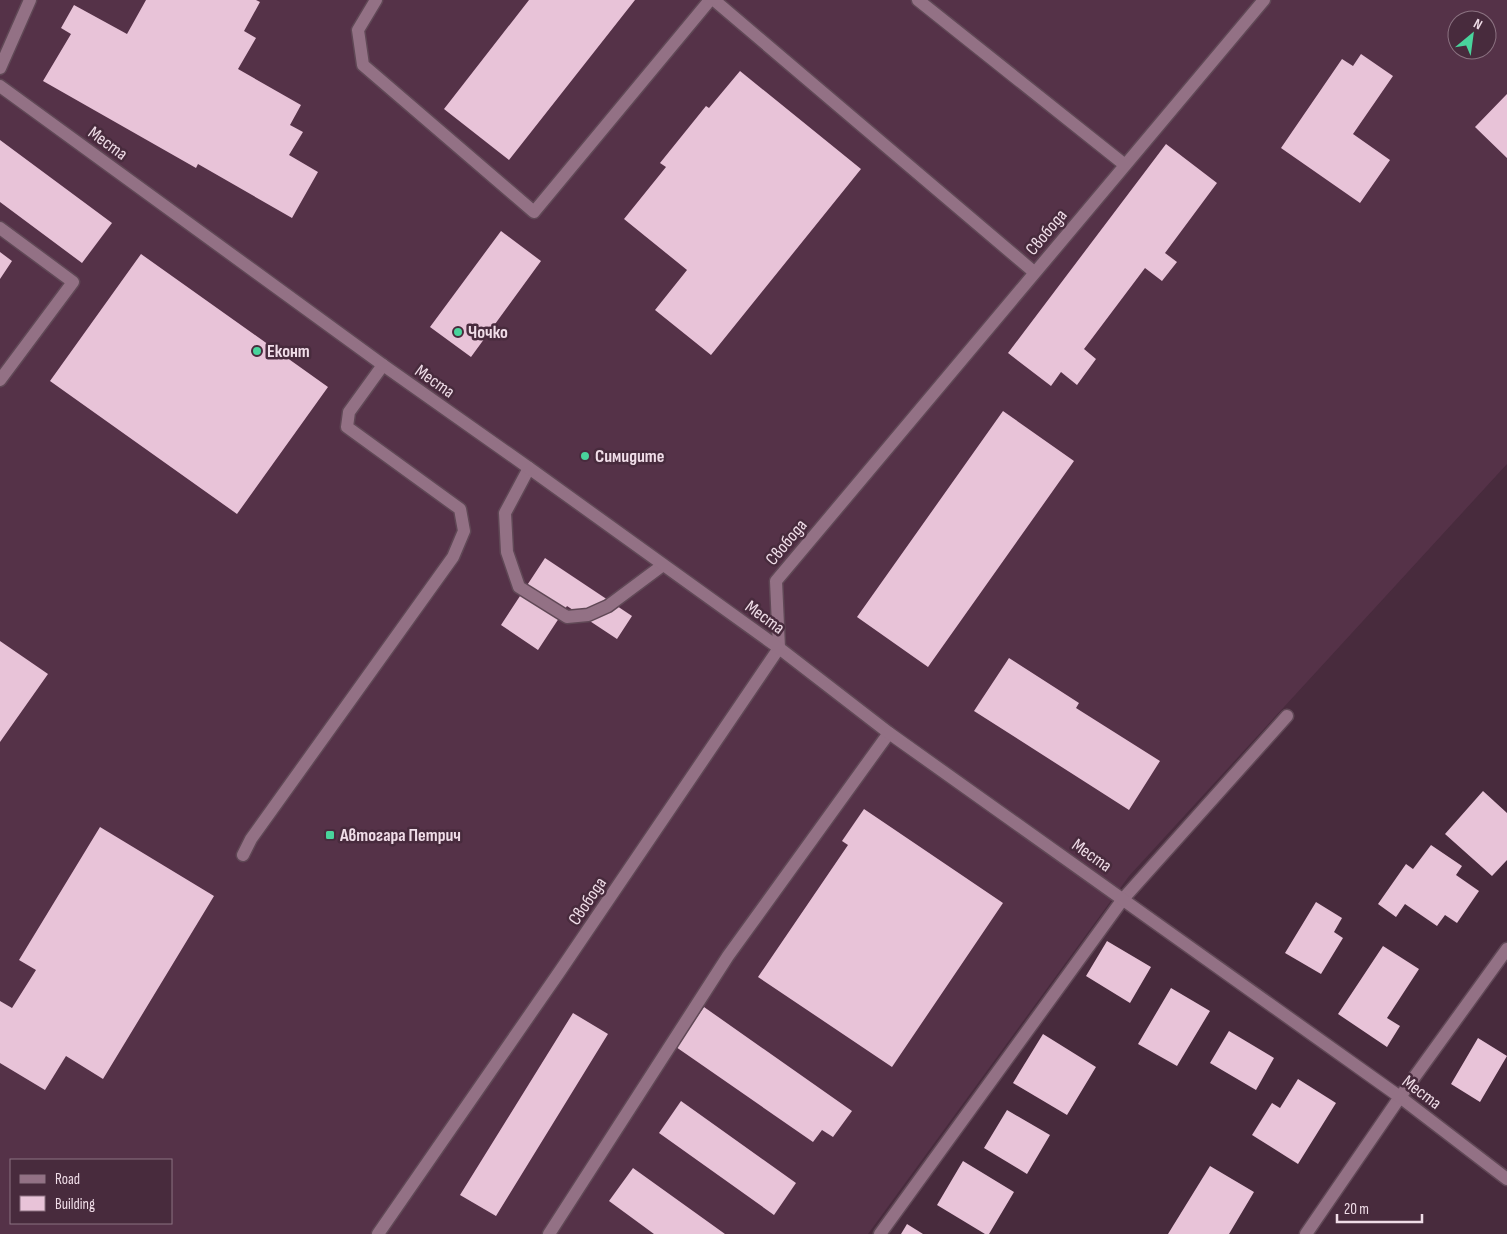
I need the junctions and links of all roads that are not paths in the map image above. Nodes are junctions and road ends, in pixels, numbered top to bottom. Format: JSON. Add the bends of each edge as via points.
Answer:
{"nodes":[{"id":1,"x":30,"y":0,"type":"edge"},
{"id":2,"x":376,"y":0,"type":"edge"},
{"id":3,"x":710,"y":0,"type":"edge"},
{"id":4,"x":714,"y":0,"type":"edge"},
{"id":5,"x":918,"y":0,"type":"edge"},
{"id":6,"x":1264,"y":0,"type":"edge"},
{"id":7,"x":0,"y":68,"type":"edge"},
{"id":8,"x":0,"y":86,"type":"edge"},
{"id":9,"x":1125,"y":166,"type":"junction"},
{"id":10,"x":0,"y":228,"type":"edge"},
{"id":11,"x":1034,"y":272,"type":"junction"},
{"id":12,"x":382,"y":365,"type":"junction"},
{"id":13,"x":0,"y":380,"type":"edge"},
{"id":14,"x":529,"y":468,"type":"junction"},
{"id":15,"x":663,"y":564,"type":"junction"},
{"id":16,"x":779,"y":648,"type":"junction"},
{"id":17,"x":1287,"y":716,"type":"dead end"},
{"id":18,"x":889,"y":733,"type":"junction"},
{"id":19,"x":242,"y":855,"type":"dead end"},
{"id":20,"x":1123,"y":899,"type":"junction"},
{"id":21,"x":1507,"y":949,"type":"edge"},
{"id":22,"x":1400,"y":1097,"type":"junction"},
{"id":23,"x":1507,"y":1179,"type":"edge"},
{"id":24,"x":378,"y":1234,"type":"edge"},
{"id":25,"x":548,"y":1234,"type":"edge"},
{"id":26,"x":880,"y":1234,"type":"edge"},
{"id":27,"x":1306,"y":1234,"type":"edge"}],
"edges":[{"from":1,"to":7,"type":"street"},
{"from":2,"to":3,"type":"street","via":[[358,30],[363,65],[534,212]]},
{"from":4,"to":11,"type":"street"},
{"from":5,"to":9,"type":"street"},
{"from":6,"to":9,"type":"street","name":"Свобода"},
{"from":8,"to":12,"type":"street","name":"Места"},
{"from":9,"to":11,"type":"street","name":"Свобода"},
{"from":10,"to":13,"type":"street","via":[[73,282]]},
{"from":11,"to":16,"type":"street","name":"Свобода","via":[[776,581]]},
{"from":12,"to":14,"type":"street","name":"Места"},
{"from":12,"to":19,"type":"street","via":[[350,412],[347,427],[460,509],[464,531],[453,557]]},
{"from":14,"to":15,"type":"street","name":"Места"},
{"from":14,"to":15,"type":"street","via":[[505,513],[507,552],[519,587],[566,617],[588,615],[608,606]]},
{"from":15,"to":16,"type":"street","name":"Места"},
{"from":16,"to":18,"type":"street","name":"Места"},
{"from":16,"to":24,"type":"street","name":"Свобода"},
{"from":17,"to":20,"type":"street"},
{"from":18,"to":20,"type":"street","name":"Места"},
{"from":18,"to":25,"type":"street","via":[[728,956]]},
{"from":20,"to":22,"type":"street","name":"Места"},
{"from":20,"to":26,"type":"street"},
{"from":21,"to":22,"type":"street"},
{"from":22,"to":23,"type":"street","name":"Места"},
{"from":22,"to":27,"type":"street"}]}
